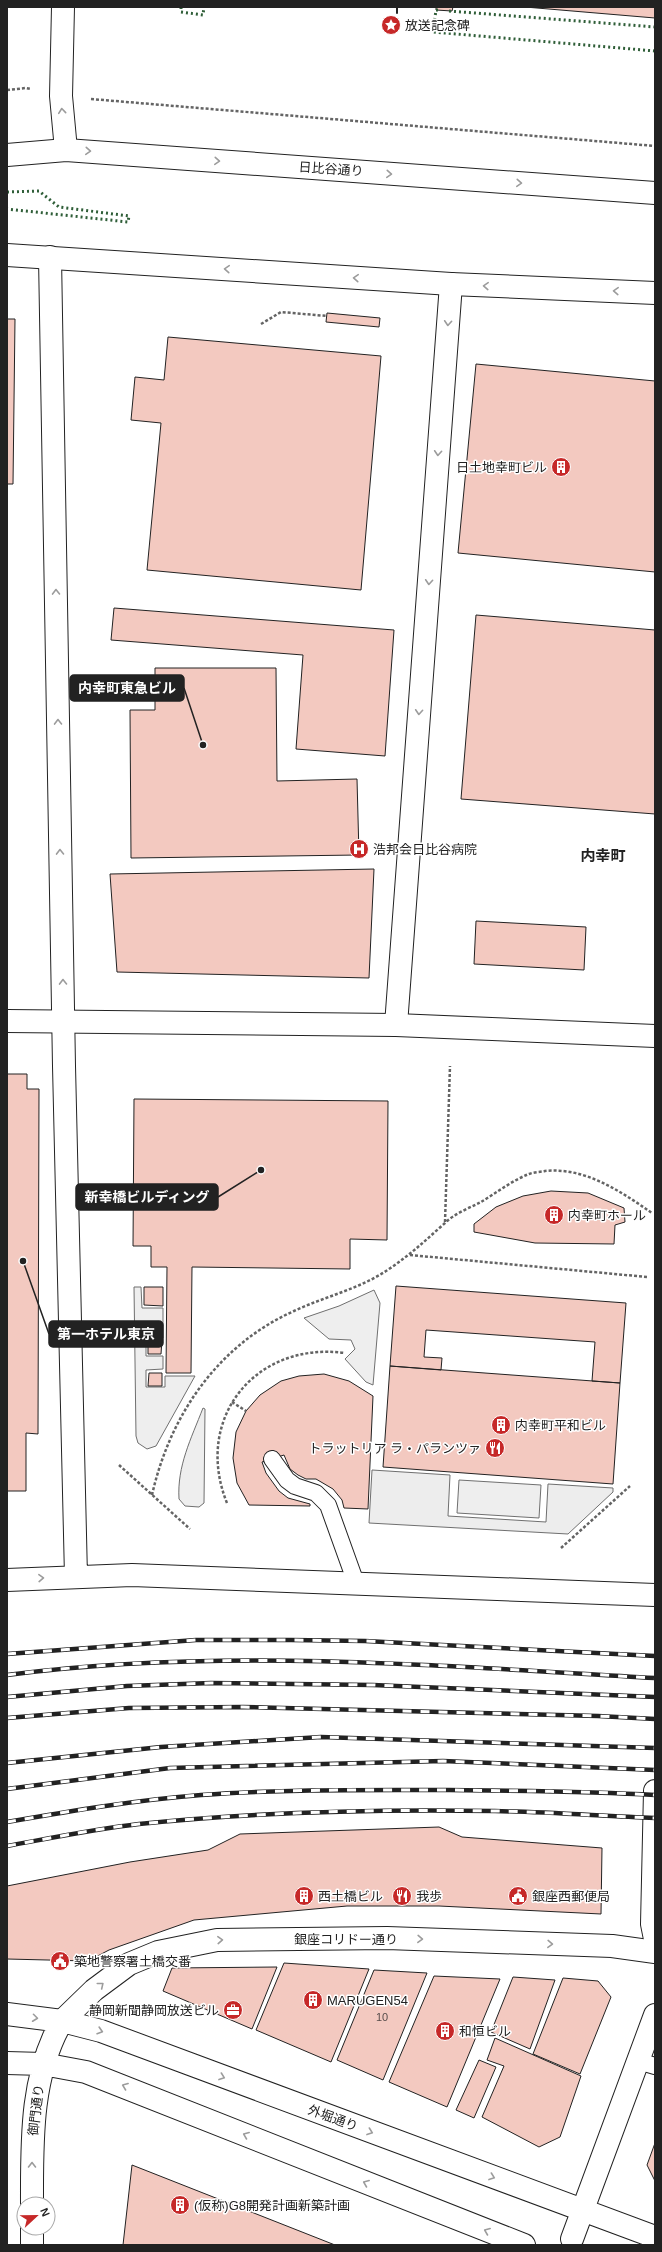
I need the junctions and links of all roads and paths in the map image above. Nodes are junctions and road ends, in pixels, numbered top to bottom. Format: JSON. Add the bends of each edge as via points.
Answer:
{"nodes":[{"id":1,"x":63,"y":7,"type":"edge"},
{"id":2,"x":7,"y":90,"type":"edge"},
{"id":3,"x":61,"y":96,"type":"junction"},
{"id":4,"x":655,"y":146,"type":"edge"},
{"id":5,"x":66,"y":150,"type":"junction"},
{"id":6,"x":7,"y":155,"type":"edge"},
{"id":7,"x":655,"y":193,"type":"edge"},
{"id":8,"x":7,"y":255,"type":"edge"},
{"id":9,"x":50,"y":257,"type":"junction"},
{"id":10,"x":451,"y":284,"type":"junction"},
{"id":11,"x":655,"y":293,"type":"edge"},
{"id":12,"x":327,"y":316,"type":"dead end"},
{"id":13,"x":261,"y":324,"type":"dead end"},
{"id":14,"x":7,"y":1021,"type":"edge"},
{"id":15,"x":64,"y":1021,"type":"junction"},
{"id":16,"x":396,"y":1025,"type":"junction"},
{"id":17,"x":655,"y":1036,"type":"edge"},
{"id":18,"x":450,"y":1066,"type":"dead end"},
{"id":19,"x":652,"y":1213,"type":"dead end"},
{"id":20,"x":445,"y":1222,"type":"junction"},
{"id":21,"x":410,"y":1255,"type":"junction"},
{"id":22,"x":647,"y":1277,"type":"dead end"},
{"id":23,"x":345,"y":1353,"type":"dead end"},
{"id":24,"x":232,"y":1402,"type":"junction"},
{"id":25,"x":246,"y":1411,"type":"dead end"},
{"id":26,"x":272,"y":1459,"type":"dead end"},
{"id":27,"x":119,"y":1465,"type":"dead end"},
{"id":28,"x":630,"y":1486,"type":"dead end"},
{"id":29,"x":152,"y":1495,"type":"junction"},
{"id":30,"x":227,"y":1503,"type":"dead end"},
{"id":31,"x":190,"y":1529,"type":"dead end"},
{"id":32,"x":561,"y":1548,"type":"dead end"},
{"id":33,"x":76,"y":1577,"type":"junction"},
{"id":34,"x":7,"y":1580,"type":"edge"},
{"id":35,"x":356,"y":1583,"type":"junction"},
{"id":36,"x":655,"y":1595,"type":"edge"},
{"id":37,"x":655,"y":1791,"type":"edge"},
{"id":38,"x":655,"y":1939,"type":"edge"},
{"id":39,"x":655,"y":1952,"type":"edge"},
{"id":40,"x":7,"y":2014,"type":"edge"},
{"id":41,"x":655,"y":2015,"type":"edge"},
{"id":42,"x":62,"y":2021,"type":"junction"},
{"id":43,"x":7,"y":2063,"type":"edge"},
{"id":44,"x":647,"y":2063,"type":"edge"},
{"id":45,"x":43,"y":2064,"type":"junction"},
{"id":46,"x":32,"y":2196,"type":"edge"},
{"id":47,"x":583,"y":2212,"type":"junction"},
{"id":48,"x":655,"y":2237,"type":"edge"},
{"id":49,"x":571,"y":2242,"type":"edge"},
{"id":50,"x":524,"y":2245,"type":"edge"}],
"edges":[{"from":1,"to":3,"type":"street"},
{"from":2,"to":3,"type":"path","via":[[26,88]]},
{"from":3,"to":4,"type":"path"},
{"from":5,"to":3,"type":"street","one_way":true},
{"from":5,"to":6,"type":"street","name":"日比谷通り"},
{"from":5,"to":7,"type":"street","name":"日比谷通り","one_way":true},
{"from":8,"to":9,"type":"street"},
{"from":10,"to":9,"type":"street","one_way":true},
{"from":15,"to":9,"type":"street","one_way":true},
{"from":11,"to":10,"type":"street","one_way":true},
{"from":10,"to":16,"type":"street","one_way":true},
{"from":12,"to":13,"type":"path","via":[[281,312]]},
{"from":14,"to":15,"type":"street"},
{"from":15,"to":16,"type":"street"},
{"from":15,"to":33,"type":"street"},
{"from":16,"to":17,"type":"street"},
{"from":18,"to":20,"type":"path"},
{"from":19,"to":20,"type":"path","via":[[598,1180],[568,1171],[545,1171],[529,1174]]},
{"from":20,"to":21,"type":"path"},
{"from":21,"to":22,"type":"path"},
{"from":21,"to":29,"type":"path","via":[[364,1283],[279,1318],[235,1349],[205,1380],[178,1422],[159,1466]]},
{"from":23,"to":24,"type":"path","via":[[312,1351],[281,1359],[253,1377]]},
{"from":24,"to":25,"type":"path"},
{"from":24,"to":30,"type":"path","via":[[221,1426],[217,1452],[218,1472]]},
{"from":26,"to":35,"type":"lane","via":[[287,1480],[295,1486],[319,1495],[328,1505]]},
{"from":27,"to":29,"type":"path"},
{"from":28,"to":32,"type":"path"},
{"from":29,"to":31,"type":"path"},
{"from":34,"to":33,"type":"street","one_way":true},
{"from":33,"to":35,"type":"street","via":[[132,1575]]},
{"from":35,"to":36,"type":"street"},
{"from":37,"to":38,"type":"street","via":[[652,1924]]},
{"from":42,"to":39,"type":"street","name":"銀座コリドー通り","one_way":true,"via":[[94,1990],[129,1964],[158,1952],[217,1940],[387,1938],[612,1946]]},
{"from":40,"to":42,"type":"street","name":"外堀通り","one_way":true},
{"from":41,"to":44,"type":"street"},
{"from":42,"to":45,"type":"street","name":"御門通り"},
{"from":42,"to":47,"type":"street","name":"外堀通り","one_way":true,"via":[[101,2031]]},
{"from":43,"to":45,"type":"street"},
{"from":44,"to":47,"type":"street"},
{"from":46,"to":45,"type":"street","name":"御門通り","one_way":true,"via":[[32,2149]]},
{"from":50,"to":45,"type":"street","one_way":true,"via":[[116,2083],[86,2072]]},
{"from":47,"to":48,"type":"street","name":"外堀通り"},
{"from":47,"to":49,"type":"street"}]}
